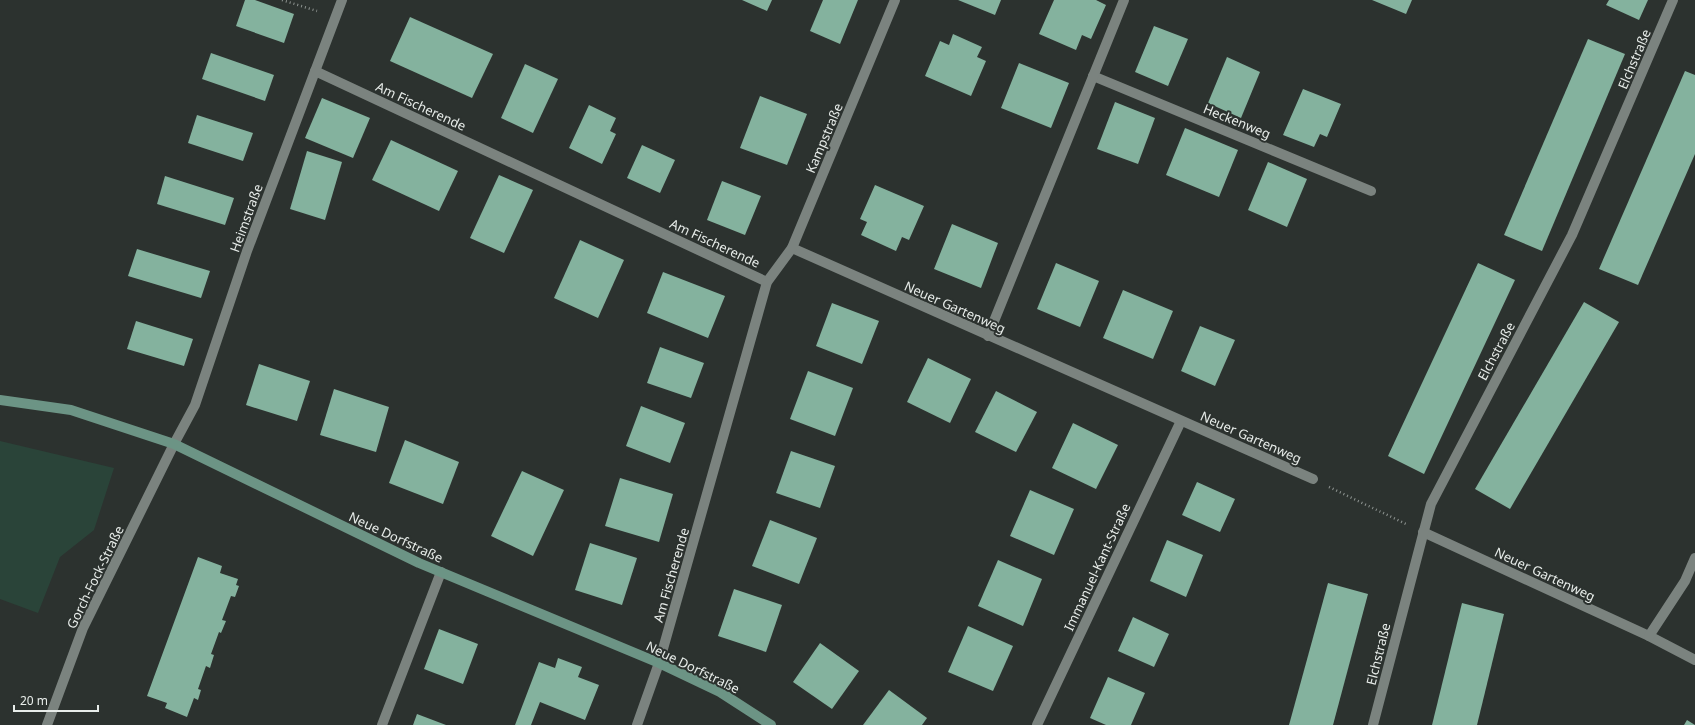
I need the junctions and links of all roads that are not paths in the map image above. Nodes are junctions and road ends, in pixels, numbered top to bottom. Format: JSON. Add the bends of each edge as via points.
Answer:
{"nodes":[{"id":1,"x":342,"y":0,"type":"edge"},
{"id":2,"x":895,"y":0,"type":"edge"},
{"id":3,"x":1124,"y":0,"type":"edge"},
{"id":4,"x":1673,"y":0,"type":"edge"},
{"id":5,"x":314,"y":71,"type":"junction"},
{"id":6,"x":1093,"y":76,"type":"junction"},
{"id":7,"x":1371,"y":190,"type":"dead end"},
{"id":8,"x":792,"y":248,"type":"junction"},
{"id":9,"x":768,"y":282,"type":"junction"},
{"id":10,"x":988,"y":336,"type":"junction"},
{"id":11,"x":0,"y":400,"type":"edge"},
{"id":12,"x":1181,"y":421,"type":"junction"},
{"id":13,"x":174,"y":444,"type":"junction"},
{"id":14,"x":1313,"y":479,"type":"road end"},
{"id":15,"x":1423,"y":532,"type":"junction"},
{"id":16,"x":1695,"y":558,"type":"edge"},
{"id":17,"x":441,"y":572,"type":"junction"},
{"id":18,"x":1649,"y":636,"type":"junction"},
{"id":19,"x":1695,"y":660,"type":"edge"},
{"id":20,"x":659,"y":663,"type":"junction"},
{"id":21,"x":47,"y":725,"type":"edge"},
{"id":22,"x":382,"y":725,"type":"edge"},
{"id":23,"x":637,"y":725,"type":"edge"},
{"id":24,"x":771,"y":725,"type":"edge"},
{"id":25,"x":1037,"y":725,"type":"edge"},
{"id":26,"x":1373,"y":725,"type":"edge"}],
"edges":[{"from":1,"to":5,"type":"street","name":"Heimstraße"},
{"from":2,"to":8,"type":"street","name":"Kampstraße"},
{"from":3,"to":6,"type":"street"},
{"from":4,"to":15,"type":"street","name":"Elchstraße","via":[[1572,236],[1431,504]]},
{"from":5,"to":9,"type":"street","name":"Am Fischerende"},
{"from":5,"to":13,"type":"street","name":"Heimstraße","via":[[247,251],[195,406]]},
{"from":6,"to":7,"type":"street","name":"Heckenweg"},
{"from":6,"to":10,"type":"street"},
{"from":8,"to":9,"type":"street","name":"Kampstraße"},
{"from":8,"to":10,"type":"street","name":"Neuer Gartenweg"},
{"from":9,"to":20,"type":"street","name":"Am Fischerende"},
{"from":10,"to":12,"type":"street","name":"Neuer Gartenweg"},
{"from":11,"to":13,"type":"street","name":"Neue Dorfstraße","via":[[71,410]]},
{"from":12,"to":14,"type":"street","name":"Neuer Gartenweg"},
{"from":12,"to":25,"type":"street","name":"Immanuel-Kant-Straße"},
{"from":13,"to":17,"type":"street","name":"Neue Dorfstraße"},
{"from":13,"to":21,"type":"street","name":"Gorch-Fock-Straße","via":[[83,628]]},
{"from":15,"to":18,"type":"street","name":"Neuer Gartenweg"},
{"from":15,"to":26,"type":"street","name":"Elchstraße"},
{"from":16,"to":18,"type":"street","via":[[1684,581]]},
{"from":17,"to":20,"type":"street","name":"Neue Dorfstraße"},
{"from":17,"to":22,"type":"street"},
{"from":18,"to":19,"type":"street","name":"Neuer Gartenweg"},
{"from":20,"to":23,"type":"street","name":"Am Fischerende"},
{"from":20,"to":24,"type":"street","name":"Neue Dorfstraße","via":[[720,692]]}]}
